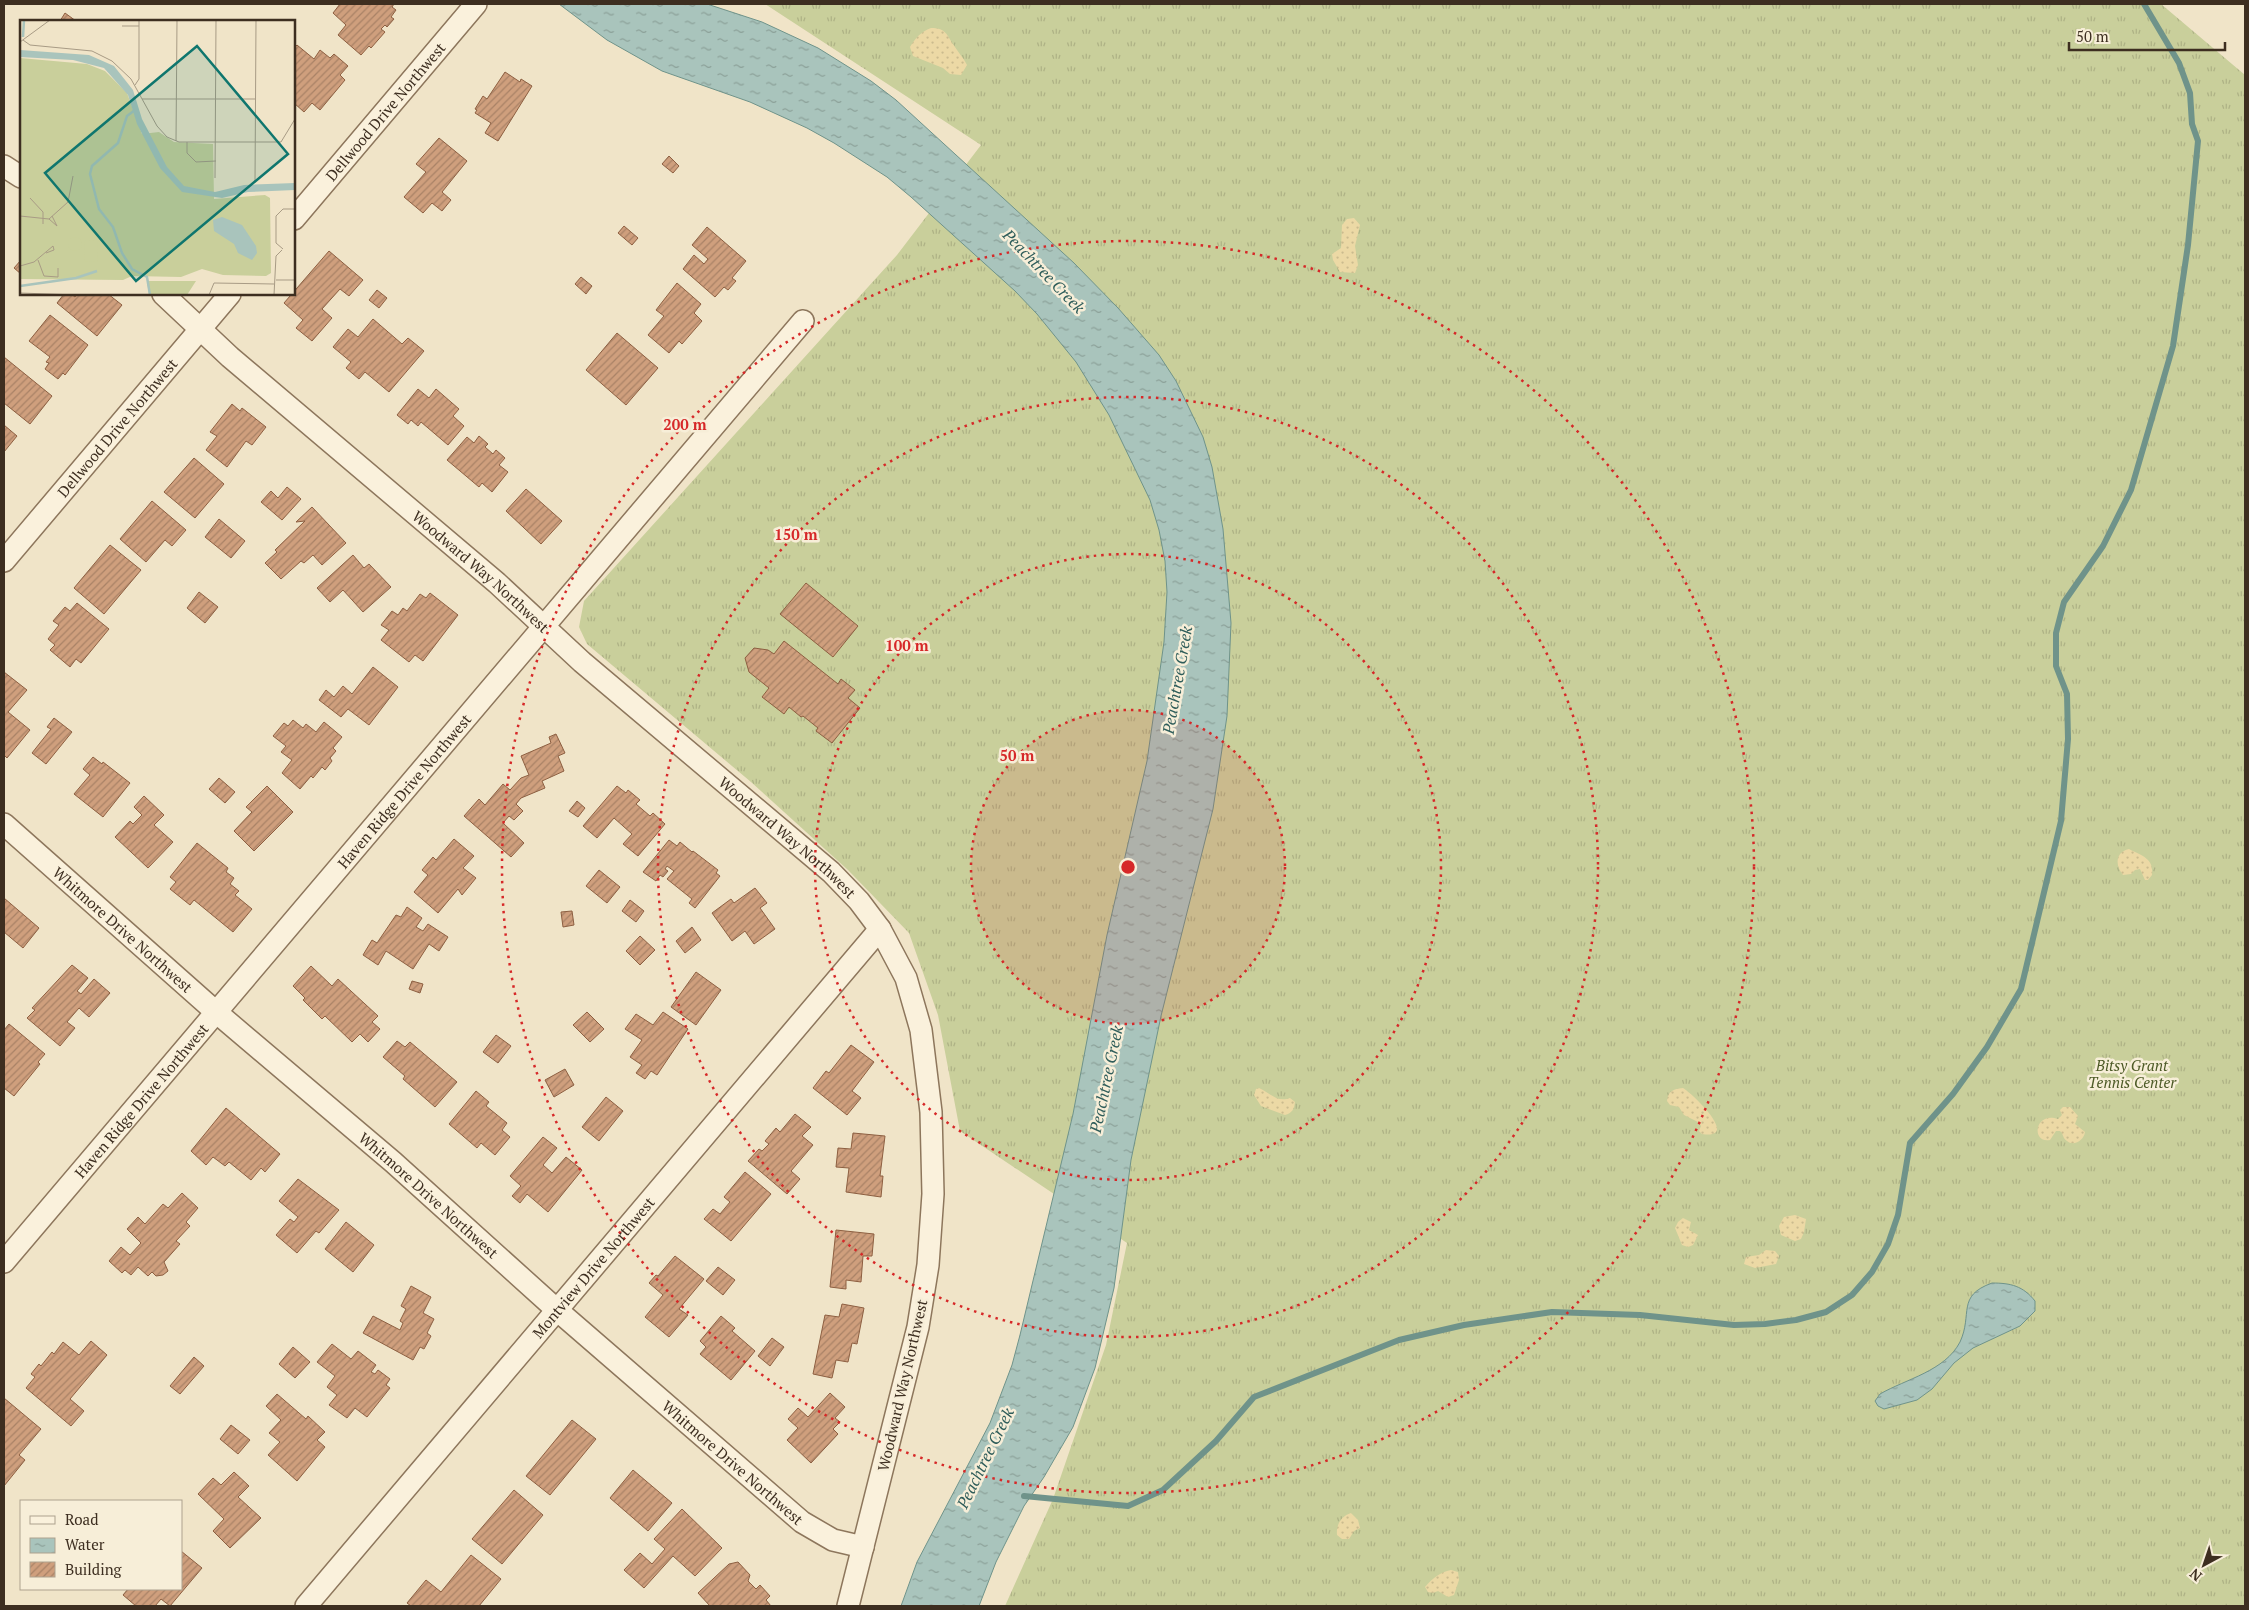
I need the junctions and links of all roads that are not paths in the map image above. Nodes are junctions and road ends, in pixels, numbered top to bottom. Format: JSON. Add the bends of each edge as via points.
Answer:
{"nodes":[{"id":1,"x":476,"y":4,"type":"edge"},
{"id":2,"x":4,"y":166,"type":"edge"},
{"id":3,"x":20,"y":176,"type":"edge"},
{"id":4,"x":295,"y":217,"type":"edge"},
{"id":5,"x":164,"y":295,"type":"edge"},
{"id":6,"x":229,"y":295,"type":"edge"},
{"id":7,"x":803,"y":321,"type":"dead end"},
{"id":8,"x":201,"y":328,"type":"junction"},
{"id":9,"x":4,"y":561,"type":"edge"},
{"id":10,"x":543,"y":626,"type":"junction"},
{"id":11,"x":4,"y":824,"type":"edge"},
{"id":12,"x":880,"y":930,"type":"junction"},
{"id":13,"x":216,"y":1012,"type":"junction"},
{"id":14,"x":4,"y":1262,"type":"edge"},
{"id":15,"x":557,"y":1310,"type":"junction"},
{"id":16,"x":863,"y":1546,"type":"junction"},
{"id":17,"x":306,"y":1606,"type":"edge"},
{"id":18,"x":848,"y":1606,"type":"edge"}],
"edges":[{"from":1,"to":4,"type":"street","name":"Dellwood Drive Northwest"},
{"from":2,"to":3,"type":"street"},
{"from":5,"to":8,"type":"street","name":"Woodward Way Northwest"},
{"from":6,"to":8,"type":"street","name":"Dellwood Drive Northwest"},
{"from":7,"to":10,"type":"street","name":"Haven Ridge Drive Northwest"},
{"from":8,"to":9,"type":"street","name":"Dellwood Drive Northwest"},
{"from":8,"to":10,"type":"street","name":"Woodward Way Northwest","via":[[230,357]]},
{"from":10,"to":12,"type":"street","name":"Woodward Way Northwest","via":[[831,872],[859,901]]},
{"from":10,"to":13,"type":"street","name":"Haven Ridge Drive Northwest"},
{"from":11,"to":13,"type":"street","name":"Whitmore Drive Northwest"},
{"from":12,"to":15,"type":"street","name":"Montview Drive Northwest"},
{"from":12,"to":16,"type":"street","name":"Woodward Way Northwest","via":[[906,978],[921,1030],[932,1112],[933,1194],[928,1265],[918,1327]]},
{"from":13,"to":14,"type":"street","name":"Haven Ridge Drive Northwest"},
{"from":13,"to":15,"type":"street","name":"Whitmore Drive Northwest","via":[[392,1162]]},
{"from":15,"to":16,"type":"street","name":"Whitmore Drive Northwest","via":[[802,1522],[833,1540]]},
{"from":15,"to":17,"type":"street","name":"Montview Drive Northwest"},
{"from":16,"to":18,"type":"street","name":"Woodward Way Northwest"}]}
